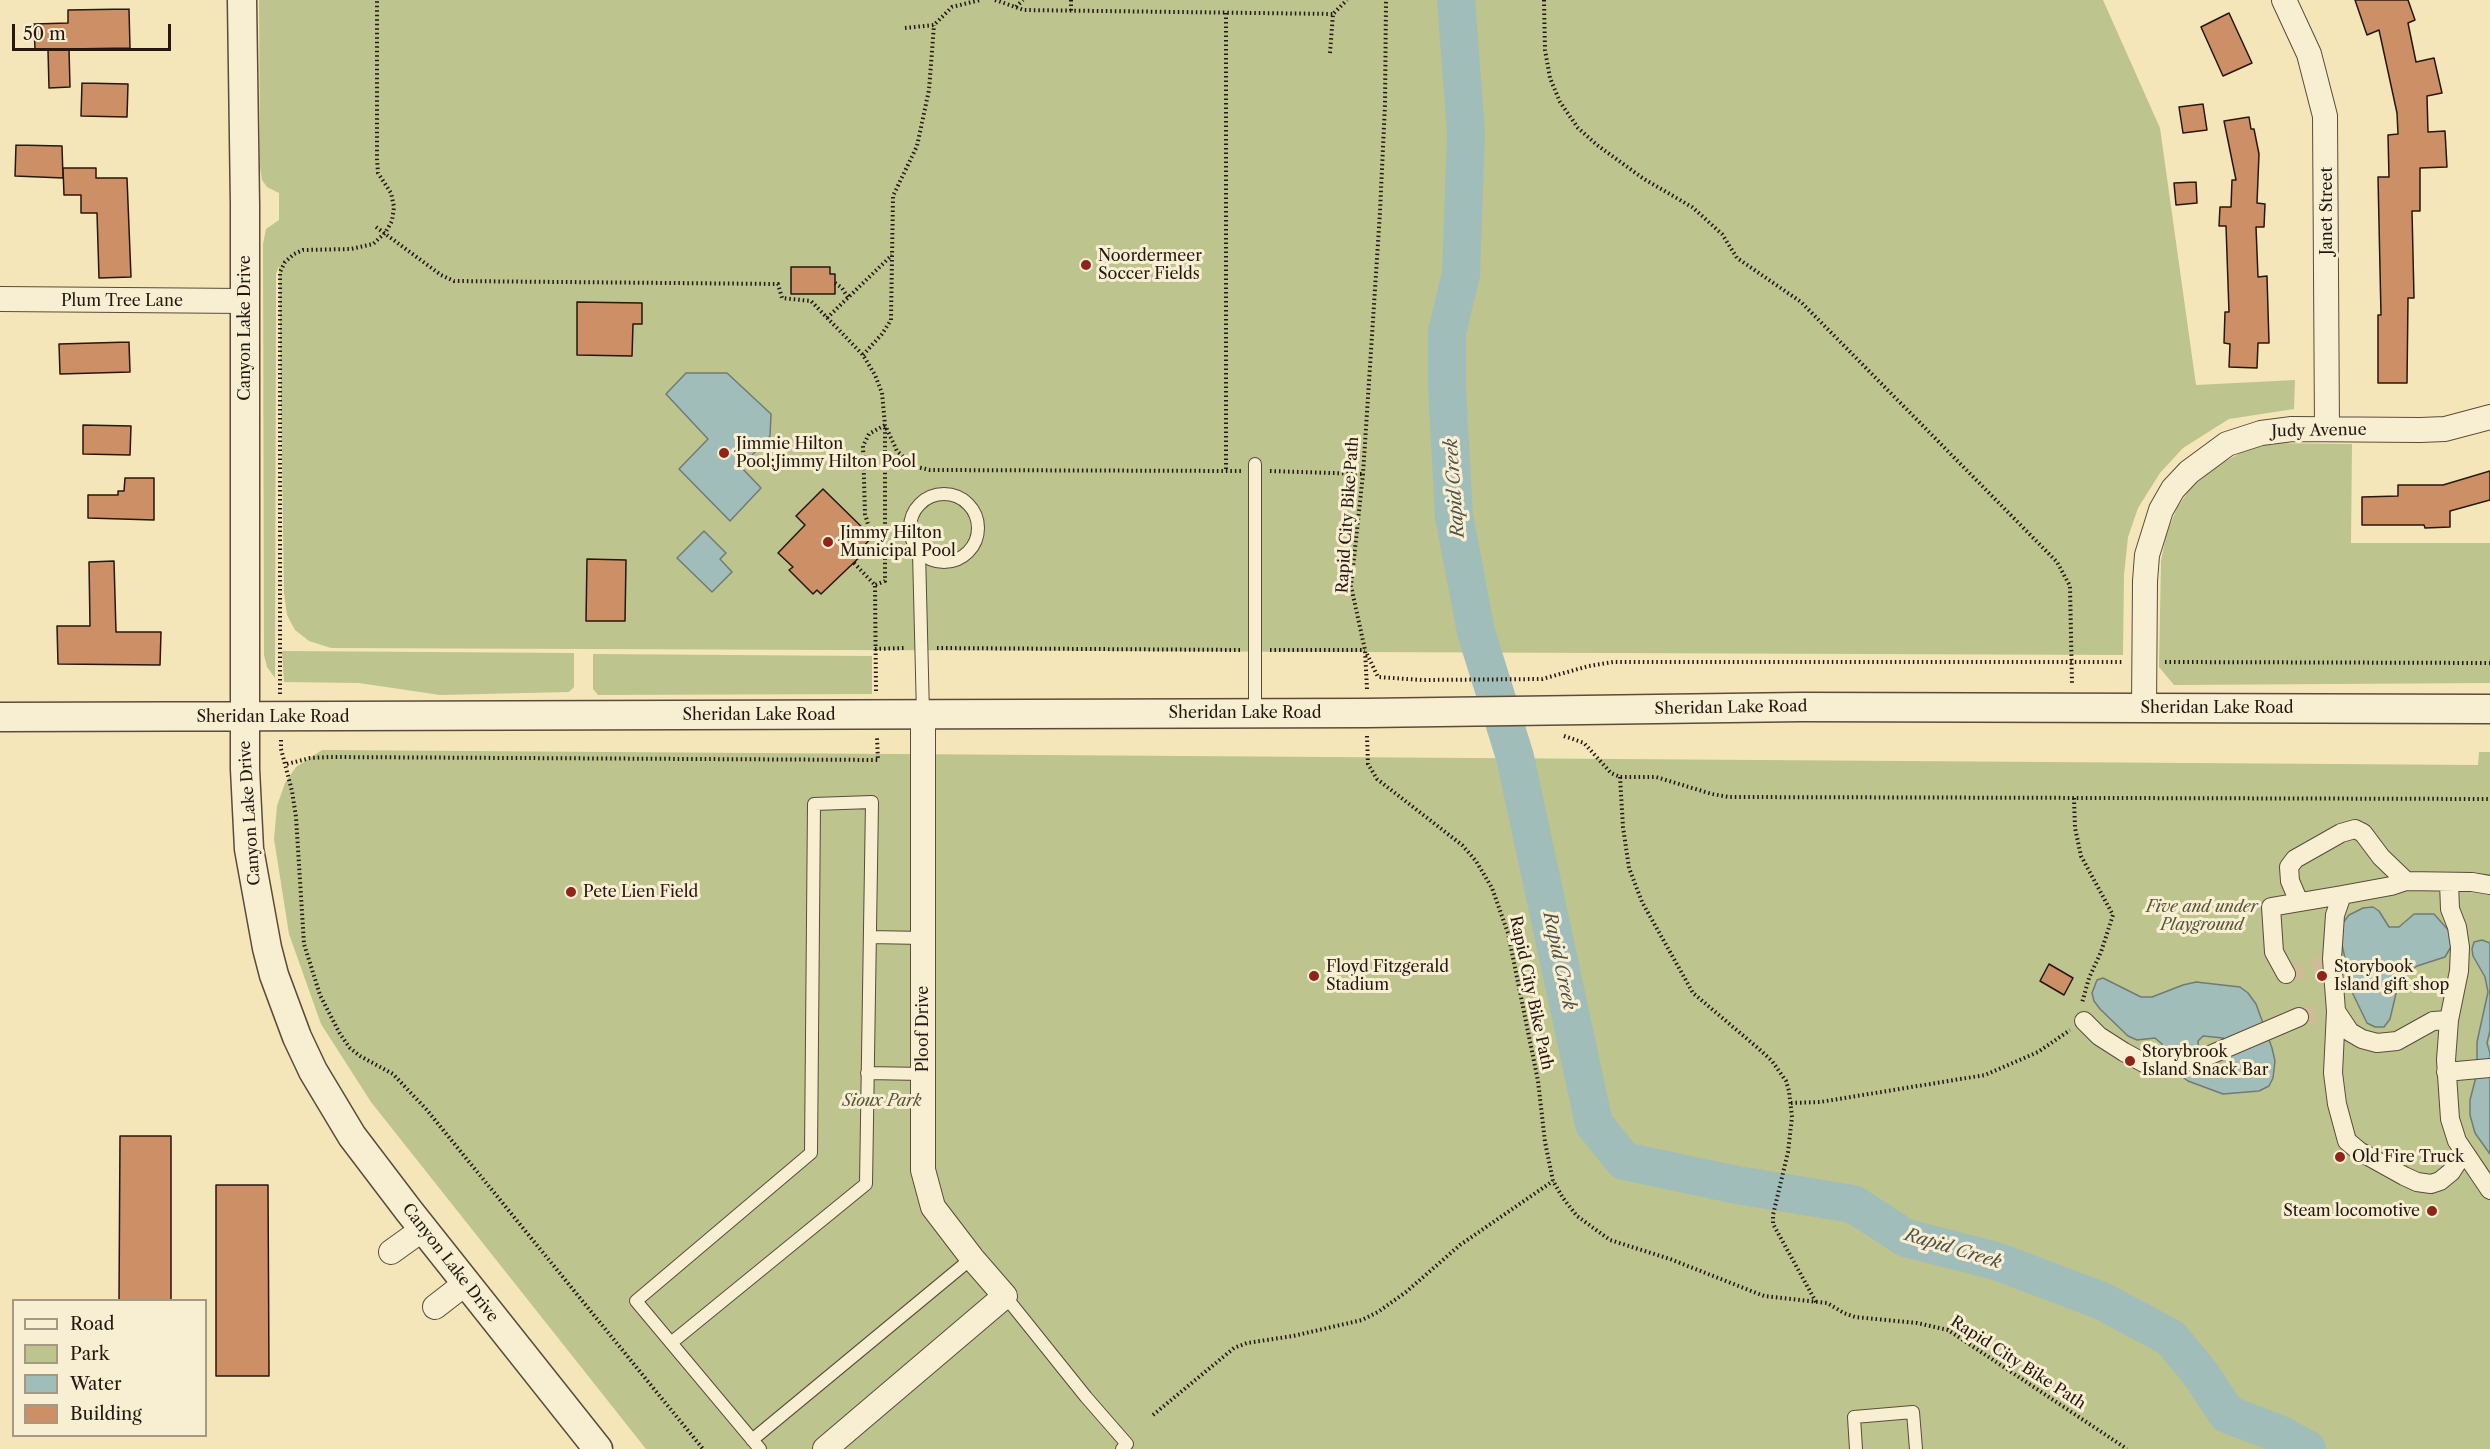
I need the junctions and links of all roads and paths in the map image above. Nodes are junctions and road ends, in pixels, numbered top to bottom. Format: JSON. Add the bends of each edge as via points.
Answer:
{"nodes":[{"id":1,"x":242,"y":0,"type":"edge"},
{"id":2,"x":377,"y":0,"type":"edge"},
{"id":3,"x":957,"y":0,"type":"edge"},
{"id":4,"x":980,"y":0,"type":"edge"},
{"id":5,"x":995,"y":0,"type":"edge"},
{"id":6,"x":1023,"y":0,"type":"edge"},
{"id":7,"x":1071,"y":0,"type":"edge"},
{"id":8,"x":1347,"y":0,"type":"edge"},
{"id":9,"x":1386,"y":0,"type":"edge"},
{"id":10,"x":1544,"y":0,"type":"edge"},
{"id":11,"x":2284,"y":0,"type":"edge"},
{"id":12,"x":952,"y":7,"type":"junction"},
{"id":13,"x":1016,"y":7,"type":"junction"},
{"id":14,"x":1071,"y":11,"type":"junction"},
{"id":15,"x":1226,"y":13,"type":"junction"},
{"id":16,"x":1333,"y":14,"type":"junction"},
{"id":17,"x":934,"y":25,"type":"junction"},
{"id":18,"x":905,"y":28,"type":"dead end"},
{"id":19,"x":1330,"y":53,"type":"dead end"},
{"id":20,"x":376,"y":227,"type":"dead end"},
{"id":21,"x":385,"y":233,"type":"junction"},
{"id":22,"x":893,"y":255,"type":"junction"},
{"id":23,"x":835,"y":283,"type":"dead end"},
{"id":24,"x":849,"y":299,"type":"junction"},
{"id":25,"x":0,"y":300,"type":"edge"},
{"id":26,"x":244,"y":302,"type":"junction"},
{"id":27,"x":827,"y":318,"type":"junction"},
{"id":28,"x":863,"y":355,"type":"junction"},
{"id":29,"x":2490,"y":417,"type":"edge"},
{"id":30,"x":885,"y":425,"type":"junction"},
{"id":31,"x":2327,"y":429,"type":"junction"},
{"id":32,"x":1256,"y":467,"type":"junction"},
{"id":33,"x":1226,"y":471,"type":"junction"},
{"id":34,"x":1363,"y":474,"type":"junction"},
{"id":35,"x":885,"y":528,"type":"junction"},
{"id":36,"x":920,"y":552,"type":"junction"},
{"id":37,"x":854,"y":563,"type":"dead end"},
{"id":38,"x":875,"y":585,"type":"junction"},
{"id":39,"x":922,"y":648,"type":"junction"},
{"id":40,"x":875,"y":649,"type":"junction"},
{"id":41,"x":1254,"y":650,"type":"junction"},
{"id":42,"x":1365,"y":650,"type":"junction"},
{"id":43,"x":2072,"y":662,"type":"junction"},
{"id":44,"x":2144,"y":662,"type":"junction"},
{"id":45,"x":2490,"y":663,"type":"edge"},
{"id":46,"x":2072,"y":685,"type":"dead end"},
{"id":47,"x":2144,"y":707,"type":"junction"},
{"id":48,"x":2490,"y":709,"type":"edge"},
{"id":49,"x":1255,"y":713,"type":"junction"},
{"id":50,"x":1368,"y":713,"type":"junction"},
{"id":51,"x":876,"y":714,"type":"junction"},
{"id":52,"x":923,"y":714,"type":"junction"},
{"id":53,"x":0,"y":717,"type":"edge"},
{"id":54,"x":244,"y":717,"type":"junction"},
{"id":55,"x":281,"y":717,"type":"junction"},
{"id":56,"x":1555,"y":723,"type":"junction"},
{"id":57,"x":287,"y":764,"type":"junction"},
{"id":58,"x":1620,"y":777,"type":"junction"},
{"id":59,"x":2074,"y":798,"type":"junction"},
{"id":60,"x":2490,"y":799,"type":"edge"},
{"id":61,"x":2406,"y":881,"type":"junction"},
{"id":62,"x":2449,"y":882,"type":"junction"},
{"id":63,"x":2490,"y":885,"type":"edge"},
{"id":64,"x":2342,"y":895,"type":"junction"},
{"id":65,"x":2299,"y":902,"type":"junction"},
{"id":66,"x":870,"y":937,"type":"junction"},
{"id":67,"x":923,"y":938,"type":"junction"},
{"id":68,"x":2286,"y":974,"type":"dead end"},
{"id":69,"x":2336,"y":1011,"type":"junction"},
{"id":70,"x":2299,"y":1017,"type":"tunnel mouth"},
{"id":71,"x":2449,"y":1020,"type":"junction"},
{"id":72,"x":2084,"y":1021,"type":"junction"},
{"id":73,"x":2490,"y":1068,"type":"edge"},
{"id":74,"x":2446,"y":1072,"type":"junction"},
{"id":75,"x":867,"y":1073,"type":"junction"},
{"id":76,"x":923,"y":1074,"type":"junction"},
{"id":77,"x":1791,"y":1103,"type":"junction"},
{"id":78,"x":2464,"y":1152,"type":"junction"},
{"id":79,"x":2487,"y":1177,"type":"edge"},
{"id":80,"x":1553,"y":1181,"type":"junction"},
{"id":81,"x":423,"y":1229,"type":"junction"},
{"id":82,"x":392,"y":1252,"type":"dead end"},
{"id":83,"x":972,"y":1258,"type":"junction"},
{"id":84,"x":466,"y":1283,"type":"junction"},
{"id":85,"x":1005,"y":1296,"type":"junction"},
{"id":86,"x":1817,"y":1302,"type":"junction"},
{"id":87,"x":435,"y":1306,"type":"dead end"},
{"id":88,"x":671,"y":1343,"type":"junction"},
{"id":89,"x":1153,"y":1415,"type":"dead end"},
{"id":90,"x":756,"y":1445,"type":"edge"},
{"id":91,"x":598,"y":1449,"type":"edge"},
{"id":92,"x":703,"y":1449,"type":"edge"},
{"id":93,"x":825,"y":1449,"type":"edge"},
{"id":94,"x":1122,"y":1449,"type":"edge"},
{"id":95,"x":1856,"y":1449,"type":"edge"},
{"id":96,"x":1916,"y":1449,"type":"edge"},
{"id":97,"x":2127,"y":1449,"type":"edge"}],
"edges":[{"from":1,"to":26,"type":"street","name":"Canyon Lake Drive"},
{"from":2,"to":21,"type":"path","via":[[378,173],[391,193],[394,207]]},
{"from":3,"to":12,"type":"path"},
{"from":4,"to":12,"type":"path"},
{"from":5,"to":13,"type":"path"},
{"from":6,"to":13,"type":"path"},
{"from":7,"to":14,"type":"path"},
{"from":8,"to":16,"type":"path"},
{"from":9,"to":34,"type":"path","name":"Rapid City Bike Path","via":[[1381,200]]},
{"from":10,"to":43,"type":"path","via":[[1550,78],[1560,102],[1578,128],[1644,179],[1692,207],[1722,234],[1737,258],[1801,302],[2057,562],[2070,586]]},
{"from":11,"to":31,"type":"street","name":"Janet Street","via":[[2309,54],[2325,116]]},
{"from":12,"to":17,"type":"path"},
{"from":13,"to":14,"type":"path"},
{"from":14,"to":15,"type":"path"},
{"from":15,"to":16,"type":"path"},
{"from":15,"to":33,"type":"path"},
{"from":16,"to":19,"type":"path"},
{"from":17,"to":18,"type":"path"},
{"from":17,"to":22,"type":"path","via":[[929,90],[917,146],[893,196]]},
{"from":20,"to":21,"type":"path"},
{"from":21,"to":27,"type":"path","via":[[454,281],[777,284],[782,298],[811,301]]},
{"from":21,"to":55,"type":"path","via":[[364,248],[303,250],[285,262],[280,272]]},
{"from":22,"to":24,"type":"path"},
{"from":22,"to":28,"type":"path","via":[[891,320]]},
{"from":23,"to":24,"type":"path"},
{"from":24,"to":27,"type":"path"},
{"from":25,"to":26,"type":"street","name":"Plum Tree Lane"},
{"from":26,"to":54,"type":"street","name":"Canyon Lake Drive"},
{"from":27,"to":28,"type":"path"},
{"from":28,"to":30,"type":"path","via":[[882,393]]},
{"from":29,"to":31,"type":"street","name":"Judy Avenue","via":[[2445,429]]},
{"from":30,"to":33,"type":"path","via":[[897,451],[913,466],[930,470]]},
{"from":30,"to":35,"type":"path"},
{"from":30,"to":35,"type":"path","via":[[869,434],[863,446],[867,529]]},
{"from":31,"to":44,"type":"street","name":"Judy Avenue","via":[[2261,433],[2227,444],[2188,472],[2173,489],[2147,555]]},
{"from":32,"to":33,"type":"path"},
{"from":32,"to":34,"type":"path"},
{"from":32,"to":41,"type":"lane"},
{"from":34,"to":42,"type":"path","name":"Rapid City Bike Path","via":[[1351,586]]},
{"from":35,"to":38,"type":"path","via":[[885,580]]},
{"from":36,"to":36,"type":"lane","via":[[929,559],[951,562],[971,550],[976,540],[977,518],[972,508],[954,495],[932,496],[923,502],[915,510],[910,532]]},
{"from":36,"to":39,"type":"lane"},
{"from":37,"to":38,"type":"path"},
{"from":38,"to":40,"type":"path"},
{"from":39,"to":40,"type":"path"},
{"from":39,"to":41,"type":"path"},
{"from":39,"to":52,"type":"lane"},
{"from":40,"to":51,"type":"path"},
{"from":41,"to":42,"type":"path"},
{"from":41,"to":49,"type":"lane"},
{"from":42,"to":43,"type":"path","via":[[1378,677],[1422,680],[1542,679],[1613,662]]},
{"from":42,"to":50,"type":"path","name":"Rapid City Bike Path"},
{"from":43,"to":44,"type":"path"},
{"from":43,"to":46,"type":"path"},
{"from":44,"to":45,"type":"path"},
{"from":44,"to":47,"type":"street","name":"Judy Avenue"},
{"from":47,"to":48,"type":"street","name":"Sheridan Lake Road"},
{"from":47,"to":56,"type":"street","name":"Sheridan Lake Road","via":[[1801,707]]},
{"from":49,"to":50,"type":"street","name":"Sheridan Lake Road"},
{"from":49,"to":52,"type":"street","name":"Sheridan Lake Road"},
{"from":50,"to":56,"type":"street","name":"Sheridan Lake Road","via":[[1431,712]]},
{"from":50,"to":80,"type":"path","name":"Rapid City Bike Path","via":[[1368,764],[1377,779],[1462,845],[1492,888],[1508,933],[1538,1081]]},
{"from":51,"to":52,"type":"street","name":"Sheridan Lake Road"},
{"from":51,"to":55,"type":"street","name":"Sheridan Lake Road"},
{"from":51,"to":57,"type":"path","via":[[878,760],[330,757]]},
{"from":52,"to":67,"type":"street","name":"Ploof Drive"},
{"from":53,"to":54,"type":"street","name":"Sheridan Lake Road"},
{"from":54,"to":55,"type":"street","name":"Sheridan Lake Road"},
{"from":54,"to":81,"type":"street","name":"Canyon Lake Drive","via":[[253,880],[284,1004],[332,1105]]},
{"from":55,"to":57,"type":"path","via":[[281,749]]},
{"from":56,"to":58,"type":"path","via":[[1584,743],[1611,773]]},
{"from":57,"to":92,"type":"path","via":[[298,845],[304,944],[320,995],[340,1034],[360,1056],[393,1074],[426,1109]]},
{"from":58,"to":59,"type":"path","via":[[1656,777],[1729,797]]},
{"from":58,"to":77,"type":"path","via":[[1629,868],[1642,902],[1693,993],[1772,1061],[1786,1081]]},
{"from":59,"to":60,"type":"path"},
{"from":59,"to":72,"type":"path","via":[[2081,856],[2113,915],[2082,1002]]},
{"from":61,"to":62,"type":"street"},
{"from":61,"to":64,"type":"street"},
{"from":61,"to":65,"type":"street","via":[[2355,829],[2295,859],[2289,867],[2290,881]]},
{"from":62,"to":63,"type":"street"},
{"from":62,"to":71,"type":"street","via":[[2450,909],[2460,947]]},
{"from":64,"to":65,"type":"street"},
{"from":64,"to":69,"type":"street","via":[[2332,959]]},
{"from":65,"to":68,"type":"street","via":[[2271,907],[2274,952]]},
{"from":66,"to":67,"type":"lane"},
{"from":66,"to":75,"type":"lane"},
{"from":66,"to":88,"type":"lane","via":[[872,802],[814,804],[811,1153],[636,1301]]},
{"from":67,"to":76,"type":"street","name":"Ploof Drive"},
{"from":69,"to":71,"type":"street","via":[[2350,1032],[2377,1043],[2397,1041],[2433,1021]]},
{"from":69,"to":78,"type":"street","via":[[2333,1073],[2348,1141],[2404,1176],[2431,1184],[2451,1172]]},
{"from":70,"to":72,"type":"street","via":[[2203,1058],[2171,1066],[2144,1062],[2124,1052]]},
{"from":71,"to":74,"type":"street"},
{"from":72,"to":77,"type":"path","via":[[2038,1052],[1985,1076],[1820,1102]]},
{"from":73,"to":74,"type":"street"},
{"from":74,"to":78,"type":"street","via":[[2450,1119]]},
{"from":75,"to":76,"type":"lane"},
{"from":75,"to":88,"type":"lane","via":[[866,1184]]},
{"from":76,"to":83,"type":"street","name":"Ploof Drive","via":[[925,1183],[933,1207]]},
{"from":77,"to":86,"type":"path","via":[[1786,1162],[1773,1224]]},
{"from":78,"to":79,"type":"street"},
{"from":80,"to":86,"type":"path","name":"Rapid City Bike Path","via":[[1577,1216],[1610,1240],[1670,1258],[1764,1296]]},
{"from":80,"to":89,"type":"path","via":[[1460,1245],[1378,1312],[1362,1320],[1234,1348]]},
{"from":81,"to":82,"type":"street"},
{"from":81,"to":84,"type":"street","name":"Canyon Lake Drive"},
{"from":83,"to":85,"type":"street","name":"Ploof Drive"},
{"from":83,"to":90,"type":"lane"},
{"from":84,"to":87,"type":"street"},
{"from":84,"to":91,"type":"street","name":"Canyon Lake Drive"},
{"from":85,"to":93,"type":"street"},
{"from":85,"to":94,"type":"lane","via":[[1127,1444]]},
{"from":86,"to":97,"type":"path","name":"Rapid City Bike Path","via":[[1855,1317],[1948,1330]]},
{"from":88,"to":90,"type":"lane"},
{"from":95,"to":96,"type":"lane","via":[[1854,1417],[1913,1412]]}]}
